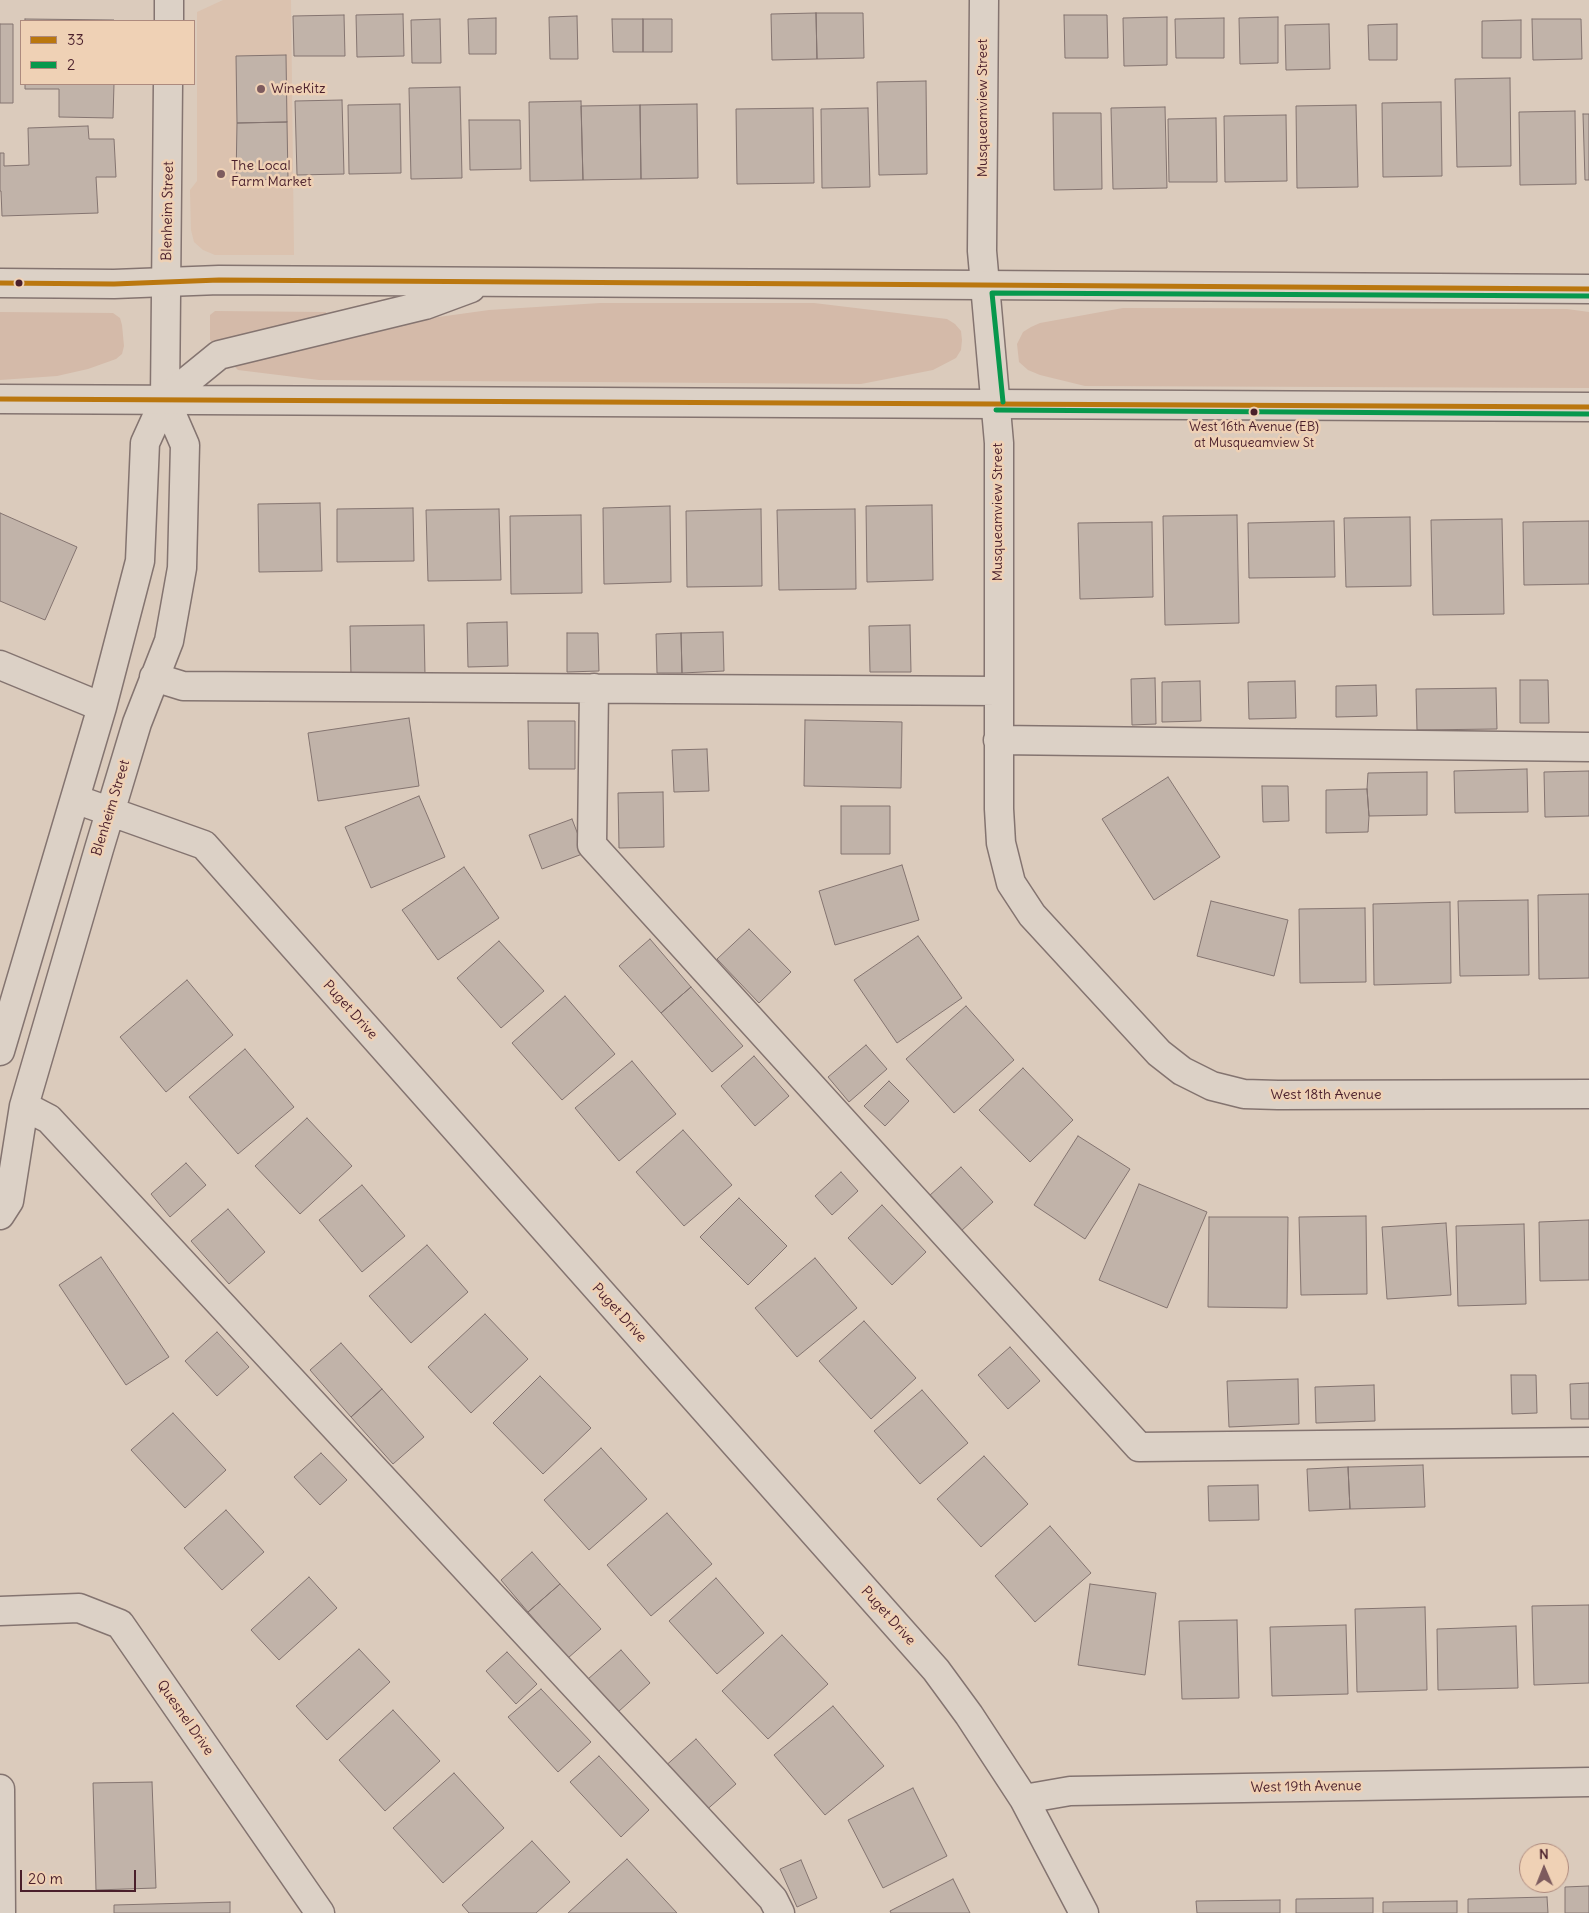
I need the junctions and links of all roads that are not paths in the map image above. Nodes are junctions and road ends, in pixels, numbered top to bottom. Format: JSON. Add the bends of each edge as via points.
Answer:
{"nodes":[{"id":1,"x":169,"y":0,"type":"edge"},
{"id":2,"x":984,"y":0,"type":"edge"},
{"id":3,"x":169,"y":20,"type":"edge"},
{"id":4,"x":168,"y":85,"type":"edge"},
{"id":5,"x":167,"y":282,"type":"junction"},
{"id":6,"x":487,"y":282,"type":"junction"},
{"id":7,"x":0,"y":283,"type":"edge"},
{"id":8,"x":984,"y":285,"type":"junction"},
{"id":9,"x":1589,"y":290,"type":"edge"},
{"id":10,"x":0,"y":399,"type":"edge"},
{"id":11,"x":164,"y":399,"type":"junction"},
{"id":12,"x":996,"y":403,"type":"junction"},
{"id":13,"x":1589,"y":407,"type":"edge"},
{"id":14,"x":0,"y":665,"type":"edge"},
{"id":15,"x":154,"y":677,"type":"junction"},
{"id":16,"x":594,"y":688,"type":"junction"},
{"id":17,"x":998,"y":692,"type":"junction"},
{"id":18,"x":102,"y":707,"type":"junction"},
{"id":19,"x":998,"y":740,"type":"junction"},
{"id":20,"x":1589,"y":747,"type":"edge"},
{"id":21,"x":75,"y":798,"type":"junction"},
{"id":22,"x":110,"y":811,"type":"junction"},
{"id":23,"x":1100,"y":991,"type":"joint"},
{"id":24,"x":0,"y":1051,"type":"edge"},
{"id":25,"x":1589,"y":1094,"type":"edge"},
{"id":26,"x":24,"y":1106,"type":"junction"},
{"id":27,"x":0,"y":1215,"type":"edge"},
{"id":28,"x":1589,"y":1442,"type":"edge"},
{"id":29,"x":0,"y":1611,"type":"edge"},
{"id":30,"x":1589,"y":1782,"type":"edge"},
{"id":31,"x":0,"y":1788,"type":"edge"},
{"id":32,"x":1024,"y":1799,"type":"junction"},
{"id":33,"x":1,"y":1913,"type":"edge"},
{"id":34,"x":320,"y":1913,"type":"edge"},
{"id":35,"x":780,"y":1913,"type":"edge"},
{"id":36,"x":1084,"y":1913,"type":"edge"}],
"edges":[{"from":1,"to":3,"type":"street"},
{"from":2,"to":8,"type":"street","name":"Musqueamview Street"},
{"from":4,"to":5,"type":"street","name":"Blenheim Street"},
{"from":5,"to":6,"type":"street"},
{"from":5,"to":7,"type":"street"},
{"from":5,"to":11,"type":"street","name":"Blenheim Street"},
{"from":6,"to":8,"type":"street"},
{"from":6,"to":11,"type":"street","via":[[425,305],[219,355]]},
{"from":8,"to":9,"type":"street"},
{"from":8,"to":12,"type":"street","name":"Musqueamview Street"},
{"from":10,"to":11,"type":"street"},
{"from":11,"to":12,"type":"street"},
{"from":11,"to":15,"type":"street","name":"Blenheim Street","via":[[185,445],[182,568],[169,641]]},
{"from":11,"to":18,"type":"street","name":"Blenheim Street","via":[[145,443],[140,561]]},
{"from":12,"to":13,"type":"street"},
{"from":12,"to":17,"type":"street","name":"Musqueamview Street","via":[[999,463]]},
{"from":14,"to":18,"type":"street"},
{"from":15,"to":16,"type":"street","via":[[183,686]]},
{"from":15,"to":22,"type":"street","name":"Blenheim Street"},
{"from":16,"to":17,"type":"street"},
{"from":16,"to":28,"type":"street","via":[[592,845],[1139,1447]]},
{"from":17,"to":19,"type":"street","name":"Musqueamview Street"},
{"from":18,"to":21,"type":"street","name":"Blenheim Street"},
{"from":19,"to":20,"type":"street"},
{"from":19,"to":23,"type":"street","name":"Musqueamview Street","via":[[1001,843],[1011,883],[1032,915]]},
{"from":21,"to":22,"type":"street","name":"Puget Drive"},
{"from":21,"to":24,"type":"street","name":"Blenheim Street"},
{"from":22,"to":26,"type":"street","name":"Blenheim Street"},
{"from":22,"to":32,"type":"street","name":"Puget Drive","via":[[204,845],[936,1670]]},
{"from":23,"to":25,"type":"street","name":"West 18th Avenue","via":[[1159,1053],[1182,1071],[1212,1086],[1244,1094]]},
{"from":26,"to":27,"type":"street","name":"Blenheim Street","via":[[9,1201]]},
{"from":26,"to":35,"type":"street","via":[[49,1119],[773,1899]]},
{"from":29,"to":34,"type":"street","name":"Quesnel Drive","via":[[79,1608],[120,1624]]},
{"from":30,"to":32,"type":"street","name":"West 19th Avenue","via":[[1070,1791]]},
{"from":31,"to":33,"type":"street"},
{"from":32,"to":36,"type":"street","name":"Puget Drive"}]}
